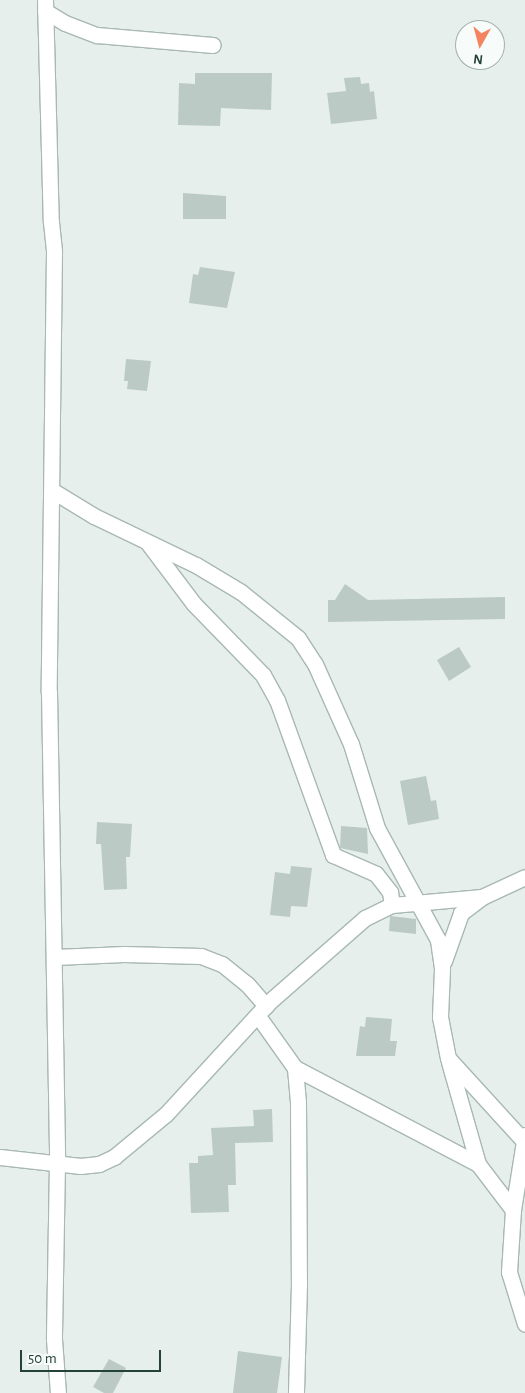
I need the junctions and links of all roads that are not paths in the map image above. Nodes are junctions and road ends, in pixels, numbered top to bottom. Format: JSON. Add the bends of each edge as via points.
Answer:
{"nodes":[{"id":1,"x":45,"y":6,"type":"edge"},
{"id":2,"x":213,"y":45,"type":"dead end"},
{"id":3,"x":53,"y":491,"type":"junction"},
{"id":4,"x":147,"y":542,"type":"junction"},
{"id":5,"x":525,"y":877,"type":"edge"},
{"id":6,"x":482,"y":897,"type":"junction"},
{"id":7,"x":415,"y":902,"type":"junction"},
{"id":8,"x":392,"y":905,"type":"junction"},
{"id":9,"x":55,"y":957,"type":"junction"},
{"id":10,"x":442,"y":969,"type":"junction"},
{"id":11,"x":262,"y":1011,"type":"junction"},
{"id":12,"x":448,"y":1058,"type":"junction"},
{"id":13,"x":295,"y":1068,"type":"junction"},
{"id":14,"x":524,"y":1138,"type":"edge"},
{"id":15,"x":0,"y":1158,"type":"edge"},
{"id":16,"x":57,"y":1163,"type":"junction"},
{"id":17,"x":478,"y":1164,"type":"junction"},
{"id":18,"x":513,"y":1210,"type":"junction"},
{"id":19,"x":525,"y":1324,"type":"edge"},
{"id":20,"x":58,"y":1393,"type":"edge"},
{"id":21,"x":296,"y":1393,"type":"edge"}],
"edges":[{"from":1,"to":2,"type":"street","via":[[97,36]]},
{"from":1,"to":3,"type":"street","via":[[54,252]]},
{"from":3,"to":4,"type":"street"},
{"from":3,"to":9,"type":"street","via":[[49,692]]},
{"from":4,"to":7,"type":"street","via":[[196,564],[241,592],[298,638],[330,695],[351,744],[377,828]]},
{"from":4,"to":8,"type":"street","via":[[182,590],[262,675],[277,700],[332,855],[376,874],[384,881]]},
{"from":5,"to":6,"type":"street"},
{"from":6,"to":7,"type":"street"},
{"from":6,"to":10,"type":"street","via":[[461,912],[449,940]]},
{"from":7,"to":8,"type":"street"},
{"from":7,"to":10,"type":"street","via":[[438,940]]},
{"from":8,"to":11,"type":"street","via":[[365,918],[303,970]]},
{"from":9,"to":11,"type":"street","via":[[124,954],[201,956],[222,964],[247,984]]},
{"from":9,"to":16,"type":"street"},
{"from":10,"to":12,"type":"street","via":[[440,1017]]},
{"from":11,"to":13,"type":"street"},
{"from":11,"to":16,"type":"street","via":[[166,1114],[114,1157],[99,1164]]},
{"from":12,"to":14,"type":"street"},
{"from":12,"to":17,"type":"street"},
{"from":13,"to":17,"type":"street"},
{"from":13,"to":21,"type":"street","via":[[300,1284]]},
{"from":14,"to":18,"type":"street"},
{"from":15,"to":16,"type":"street"},
{"from":16,"to":20,"type":"street","via":[[53,1303]]},
{"from":17,"to":18,"type":"street"},
{"from":18,"to":19,"type":"street","via":[[509,1272]]}]}
